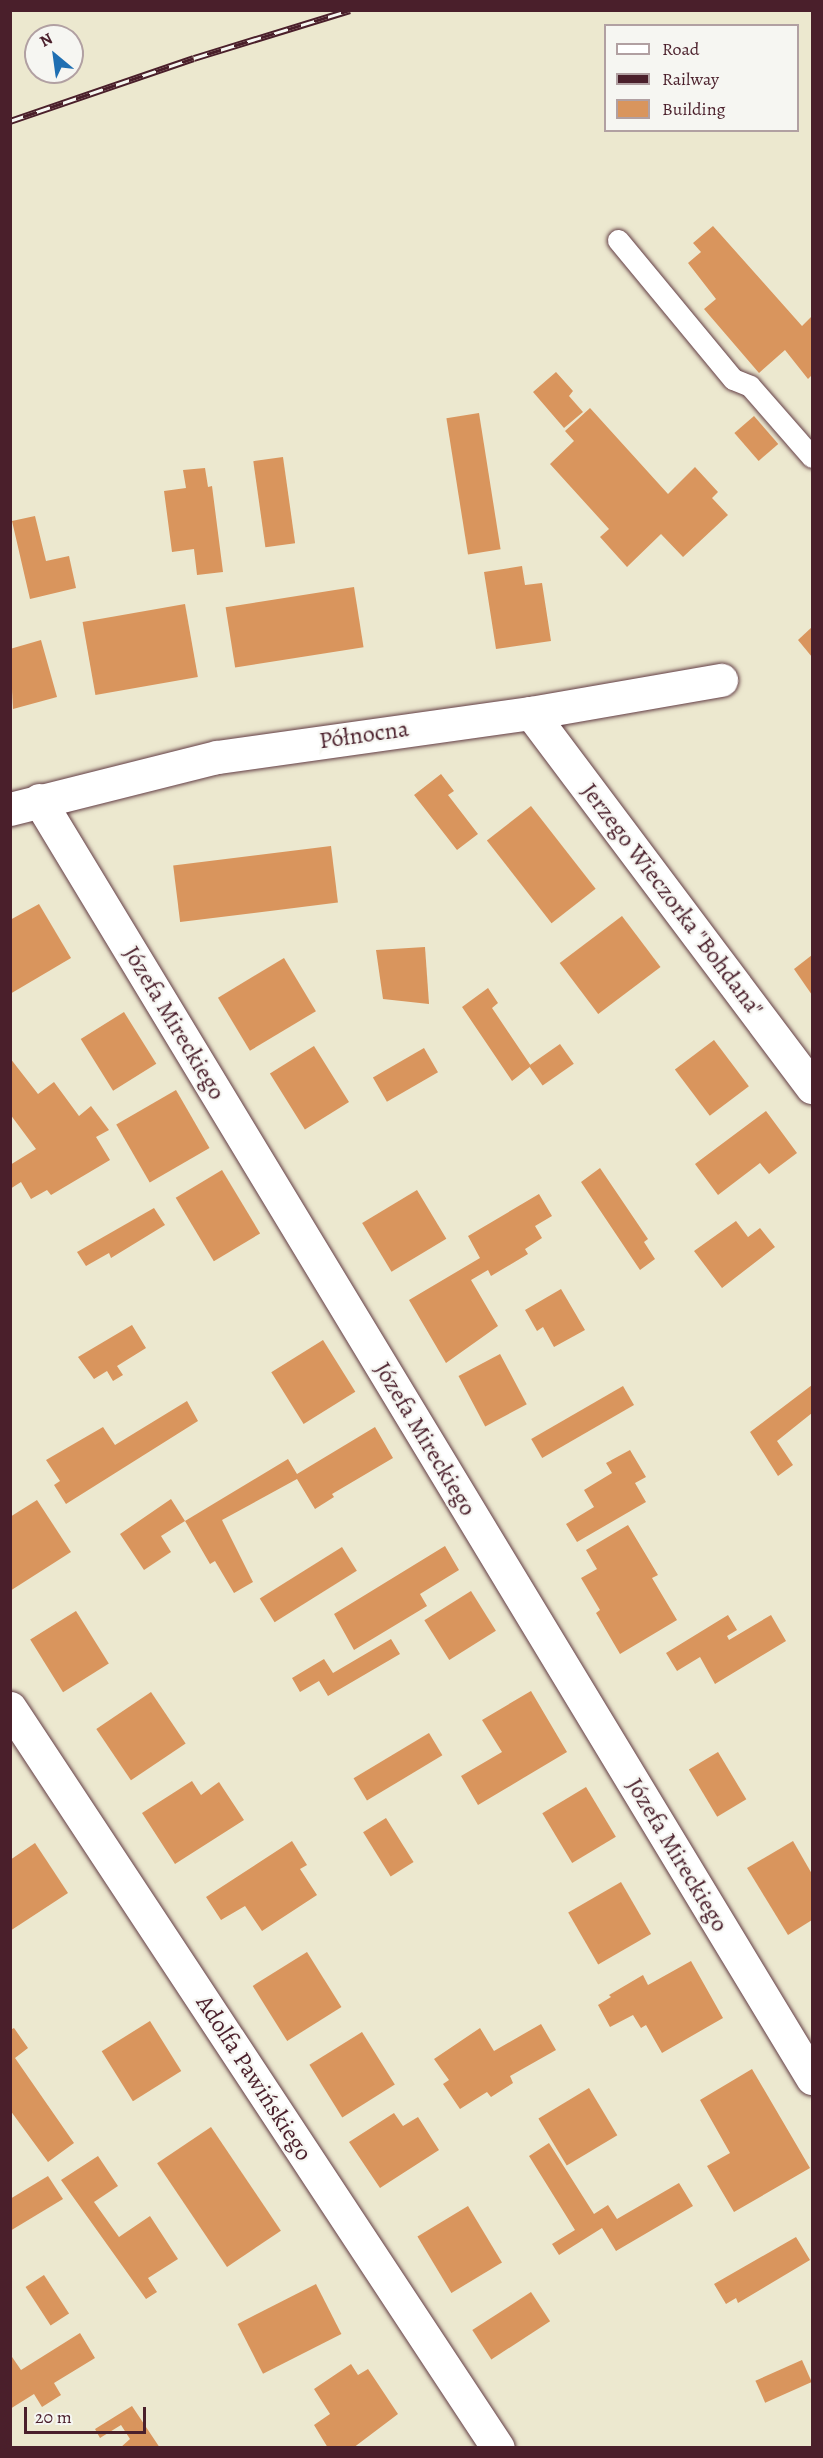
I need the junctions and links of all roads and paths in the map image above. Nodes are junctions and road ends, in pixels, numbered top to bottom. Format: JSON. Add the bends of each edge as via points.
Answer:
{"nodes":[{"id":1,"x":618,"y":240,"type":"dead end"},
{"id":2,"x":813,"y":457,"type":"edge"},
{"id":3,"x":721,"y":680,"type":"dead end"},
{"id":4,"x":531,"y":713,"type":"junction"},
{"id":5,"x":25,"y":805,"type":"edge"},
{"id":6,"x":813,"y":1087,"type":"edge"},
{"id":7,"x":10,"y":1708,"type":"edge"},
{"id":8,"x":813,"y":2078,"type":"edge"},
{"id":9,"x":498,"y":2448,"type":"edge"}],
"edges":[{"from":1,"to":2,"type":"lane","via":[[733,379],[750,386]]},
{"from":3,"to":4,"type":"street","name":"Północna"},
{"from":4,"to":5,"type":"street","name":"Północna","via":[[217,757]]},
{"from":4,"to":6,"type":"street","name":"Jerzego Wieczorka \"Bohdana\""},
{"from":5,"to":8,"type":"street","name":"Józefa Mireckiego"},
{"from":7,"to":9,"type":"street","name":"Adolfa Pawińskiego"}]}
